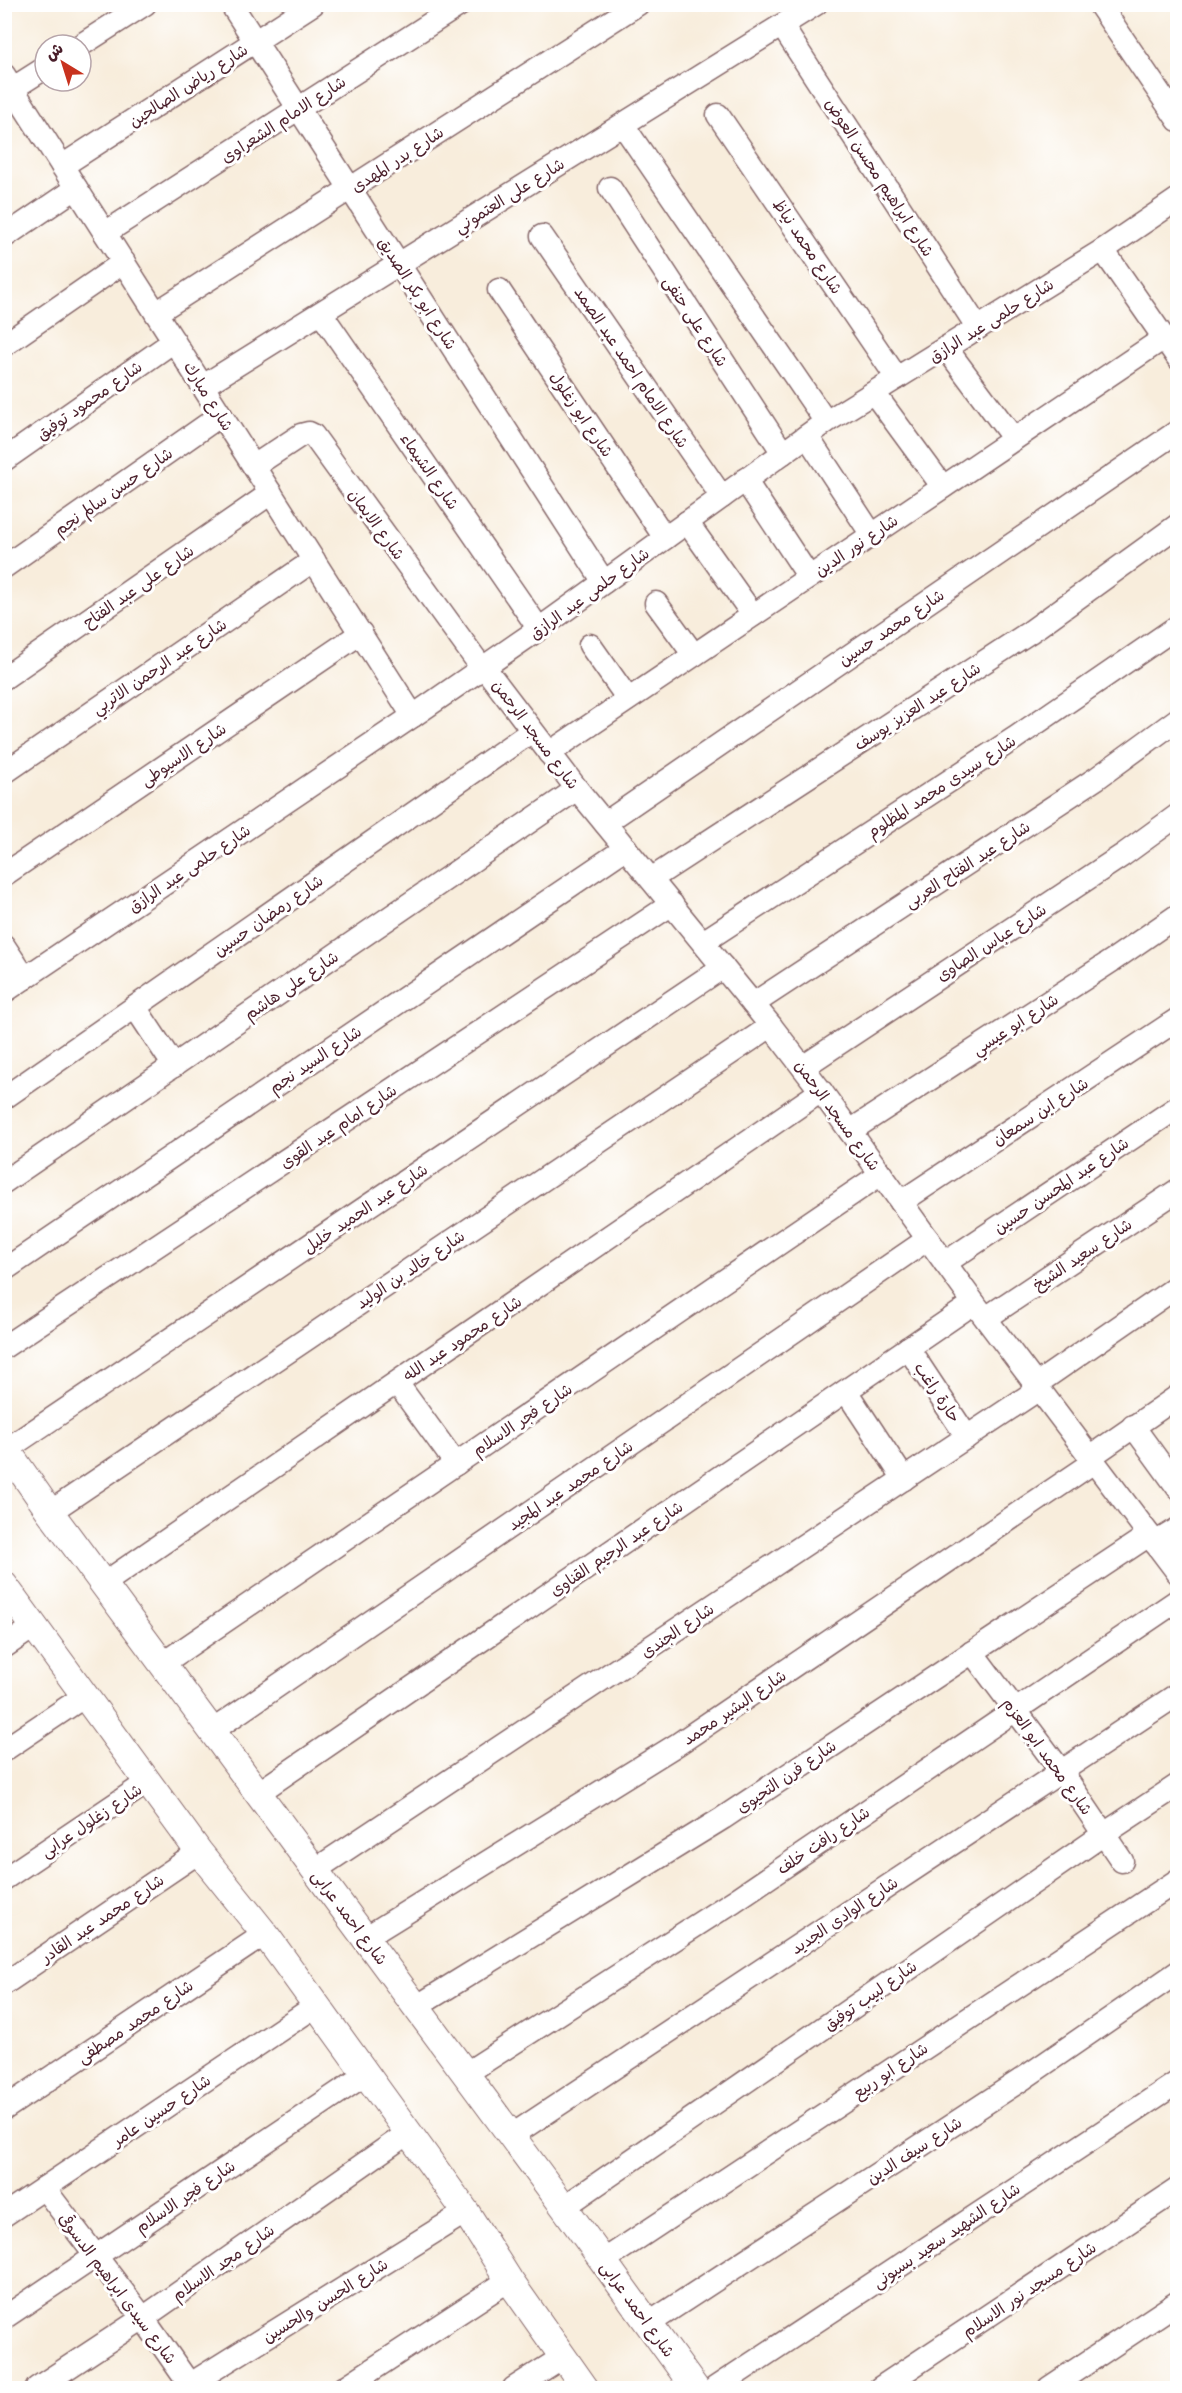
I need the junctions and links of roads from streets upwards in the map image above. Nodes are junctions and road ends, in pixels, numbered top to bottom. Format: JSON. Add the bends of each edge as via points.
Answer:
{"nodes":[{"id":1,"x":145,"y":4,"type":"edge"},
{"id":2,"x":231,"y":4,"type":"edge"},
{"id":3,"x":313,"y":4,"type":"edge"},
{"id":4,"x":461,"y":4,"type":"edge"},
{"id":5,"x":638,"y":4,"type":"edge"},
{"id":6,"x":816,"y":4,"type":"edge"},
{"id":7,"x":1099,"y":4,"type":"edge"},
{"id":8,"x":782,"y":26,"type":"junction"},
{"id":9,"x":93,"y":37,"type":"edge"},
{"id":10,"x":255,"y":42,"type":"junction"},
{"id":11,"x":33,"y":74,"type":"edge"},
{"id":12,"x":7,"y":86,"type":"edge"},
{"id":13,"x":298,"y":109,"type":"junction"},
{"id":14,"x":718,"y":114,"type":"dead end"},
{"id":15,"x":1178,"y":120,"type":"edge"},
{"id":16,"x":623,"y":125,"type":"junction"},
{"id":17,"x":62,"y":166,"type":"junction"},
{"id":18,"x":76,"y":188,"type":"junction"},
{"id":19,"x":610,"y":188,"type":"dead end"},
{"id":20,"x":350,"y":189,"type":"junction"},
{"id":21,"x":1178,"y":200,"type":"edge"},
{"id":22,"x":105,"y":233,"type":"junction"},
{"id":23,"x":542,"y":236,"type":"dead end"},
{"id":24,"x":4,"y":237,"type":"edge"},
{"id":25,"x":1103,"y":250,"type":"junction"},
{"id":26,"x":124,"y":262,"type":"junction"},
{"id":27,"x":399,"y":264,"type":"junction"},
{"id":28,"x":499,"y":290,"type":"dead end"},
{"id":29,"x":156,"y":313,"type":"junction"},
{"id":30,"x":321,"y":313,"type":"junction"},
{"id":31,"x":978,"y":328,"type":"junction"},
{"id":32,"x":1164,"y":338,"type":"junction"},
{"id":33,"x":174,"y":341,"type":"junction"},
{"id":34,"x":4,"y":345,"type":"edge"},
{"id":35,"x":946,"y":348,"type":"junction"},
{"id":36,"x":1178,"y":358,"type":"edge"},
{"id":37,"x":897,"y":378,"type":"junction"},
{"id":38,"x":203,"y":387,"type":"junction"},
{"id":39,"x":874,"y":393,"type":"junction"},
{"id":40,"x":221,"y":416,"type":"junction"},
{"id":41,"x":826,"y":422,"type":"junction"},
{"id":42,"x":1178,"y":431,"type":"edge"},
{"id":43,"x":807,"y":436,"type":"junction"},
{"id":44,"x":1014,"y":440,"type":"junction"},
{"id":45,"x":783,"y":453,"type":"junction"},
{"id":46,"x":4,"y":460,"type":"edge"},
{"id":47,"x":254,"y":466,"type":"junction"},
{"id":48,"x":745,"y":480,"type":"junction"},
{"id":49,"x":943,"y":487,"type":"junction"},
{"id":50,"x":271,"y":493,"type":"junction"},
{"id":51,"x":722,"y":497,"type":"junction"},
{"id":52,"x":687,"y":522,"type":"junction"},
{"id":53,"x":1178,"y":525,"type":"edge"},
{"id":54,"x":872,"y":535,"type":"junction"},
{"id":55,"x":665,"y":538,"type":"junction"},
{"id":56,"x":314,"y":560,"type":"junction"},
{"id":57,"x":4,"y":567,"type":"edge"},
{"id":58,"x":809,"y":577,"type":"junction"},
{"id":59,"x":604,"y":582,"type":"junction"},
{"id":60,"x":656,"y":603,"type":"dead end"},
{"id":61,"x":753,"y":615,"type":"junction"},
{"id":62,"x":1178,"y":626,"type":"edge"},
{"id":63,"x":539,"y":629,"type":"junction"},
{"id":64,"x":361,"y":633,"type":"junction"},
{"id":65,"x":590,"y":645,"type":"dead end"},
{"id":66,"x":694,"y":655,"type":"junction"},
{"id":67,"x":483,"y":668,"type":"junction"},
{"id":68,"x":4,"y":678,"type":"edge"},
{"id":69,"x":628,"y":699,"type":"junction"},
{"id":70,"x":413,"y":716,"type":"junction"},
{"id":71,"x":1178,"y":719,"type":"edge"},
{"id":72,"x":532,"y":731,"type":"junction"},
{"id":73,"x":549,"y":753,"type":"junction"},
{"id":74,"x":4,"y":773,"type":"edge"},
{"id":75,"x":577,"y":789,"type":"junction"},
{"id":76,"x":1178,"y":815,"type":"edge"},
{"id":77,"x":605,"y":823,"type":"junction"},
{"id":78,"x":626,"y":849,"type":"junction"},
{"id":79,"x":4,"y":875,"type":"edge"},
{"id":80,"x":651,"y":879,"type":"junction"},
{"id":81,"x":672,"y":904,"type":"junction"},
{"id":82,"x":1178,"y":915,"type":"edge"},
{"id":83,"x":703,"y":942,"type":"junction"},
{"id":84,"x":4,"y":946,"type":"edge"},
{"id":85,"x":723,"y":967,"type":"junction"},
{"id":86,"x":25,"y":978,"type":"junction"},
{"id":87,"x":4,"y":992,"type":"edge"},
{"id":88,"x":753,"y":1004,"type":"junction"},
{"id":89,"x":135,"y":1008,"type":"junction"},
{"id":90,"x":1178,"y":1019,"type":"edge"},
{"id":91,"x":771,"y":1026,"type":"junction"},
{"id":92,"x":174,"y":1066,"type":"junction"},
{"id":93,"x":803,"y":1067,"type":"junction"},
{"id":94,"x":822,"y":1091,"type":"junction"},
{"id":95,"x":4,"y":1098,"type":"edge"},
{"id":96,"x":1178,"y":1107,"type":"edge"},
{"id":97,"x":850,"y":1131,"type":"junction"},
{"id":98,"x":881,"y":1174,"type":"junction"},
{"id":99,"x":4,"y":1182,"type":"edge"},
{"id":100,"x":1178,"y":1190,"type":"edge"},
{"id":101,"x":901,"y":1202,"type":"junction"},
{"id":102,"x":928,"y":1239,"type":"junction"},
{"id":103,"x":945,"y":1263,"type":"junction"},
{"id":104,"x":4,"y":1270,"type":"edge"},
{"id":105,"x":1178,"y":1286,"type":"edge"},
{"id":106,"x":980,"y":1311,"type":"junction"},
{"id":107,"x":4,"y":1347,"type":"edge"},
{"id":108,"x":908,"y":1348,"type":"junction"},
{"id":109,"x":397,"y":1383,"type":"junction"},
{"id":110,"x":1037,"y":1387,"type":"junction"},
{"id":111,"x":846,"y":1391,"type":"junction"},
{"id":112,"x":1178,"y":1396,"type":"edge"},
{"id":113,"x":1133,"y":1426,"type":"junction"},
{"id":114,"x":968,"y":1437,"type":"junction"},
{"id":115,"x":6,"y":1448,"type":"edge"},
{"id":116,"x":1092,"y":1459,"type":"junction"},
{"id":117,"x":456,"y":1464,"type":"junction"},
{"id":118,"x":904,"y":1479,"type":"junction"},
{"id":119,"x":1178,"y":1488,"type":"edge"},
{"id":120,"x":50,"y":1512,"type":"junction"},
{"id":121,"x":1178,"y":1529,"type":"edge"},
{"id":122,"x":1152,"y":1539,"type":"junction"},
{"id":123,"x":1178,"y":1573,"type":"edge"},
{"id":124,"x":103,"y":1584,"type":"junction"},
{"id":125,"x":4,"y":1585,"type":"edge"},
{"id":126,"x":1178,"y":1600,"type":"edge"},
{"id":127,"x":35,"y":1626,"type":"junction"},
{"id":128,"x":4,"y":1647,"type":"edge"},
{"id":129,"x":972,"y":1652,"type":"junction"},
{"id":130,"x":162,"y":1664,"type":"junction"},
{"id":131,"x":1178,"y":1694,"type":"edge"},
{"id":132,"x":86,"y":1695,"type":"junction"},
{"id":133,"x":1015,"y":1710,"type":"junction"},
{"id":134,"x":212,"y":1731,"type":"junction"},
{"id":135,"x":4,"y":1750,"type":"edge"},
{"id":136,"x":1060,"y":1771,"type":"junction"},
{"id":137,"x":148,"y":1782,"type":"junction"},
{"id":138,"x":1178,"y":1785,"type":"edge"},
{"id":139,"x":258,"y":1793,"type":"junction"},
{"id":140,"x":1104,"y":1834,"type":"junction"},
{"id":141,"x":199,"y":1852,"type":"junction"},
{"id":142,"x":1122,"y":1861,"type":"dead end"},
{"id":143,"x":315,"y":1870,"type":"junction"},
{"id":144,"x":4,"y":1879,"type":"edge"},
{"id":145,"x":1178,"y":1880,"type":"edge"},
{"id":146,"x":265,"y":1934,"type":"junction"},
{"id":147,"x":365,"y":1938,"type":"junction"},
{"id":148,"x":1178,"y":1972,"type":"edge"},
{"id":149,"x":4,"y":1984,"type":"edge"},
{"id":150,"x":317,"y":2005,"type":"junction"},
{"id":151,"x":416,"y":2007,"type":"junction"},
{"id":152,"x":366,"y":2074,"type":"junction"},
{"id":153,"x":465,"y":2074,"type":"junction"},
{"id":154,"x":1178,"y":2082,"type":"edge"},
{"id":155,"x":4,"y":2109,"type":"edge"},
{"id":156,"x":408,"y":2133,"type":"junction"},
{"id":157,"x":511,"y":2136,"type":"junction"},
{"id":158,"x":44,"y":2188,"type":"junction"},
{"id":159,"x":1178,"y":2189,"type":"edge"},
{"id":160,"x":564,"y":2207,"type":"junction"},
{"id":161,"x":466,"y":2212,"type":"junction"},
{"id":162,"x":4,"y":2215,"type":"edge"},
{"id":163,"x":95,"y":2257,"type":"junction"},
{"id":164,"x":603,"y":2261,"type":"junction"},
{"id":165,"x":509,"y":2280,"type":"junction"},
{"id":166,"x":1178,"y":2302,"type":"edge"},
{"id":167,"x":4,"y":2318,"type":"edge"},
{"id":168,"x":142,"y":2318,"type":"junction"},
{"id":169,"x":648,"y":2324,"type":"junction"},
{"id":170,"x":563,"y":2357,"type":"junction"},
{"id":171,"x":188,"y":2387,"type":"edge"},
{"id":172,"x":37,"y":2388,"type":"edge"},
{"id":173,"x":344,"y":2388,"type":"edge"},
{"id":174,"x":514,"y":2388,"type":"edge"},
{"id":175,"x":585,"y":2388,"type":"edge"},
{"id":176,"x":695,"y":2388,"type":"edge"},
{"id":177,"x":715,"y":2388,"type":"edge"},
{"id":178,"x":880,"y":2388,"type":"edge"},
{"id":179,"x":1049,"y":2388,"type":"edge"}],
"edges":[{"from":1,"to":9,"type":"street"},
{"from":2,"to":10,"type":"street","name":"شارع ابو بكر الصديق"},
{"from":3,"to":10,"type":"street","name":"شارع رياض الصالحين"},
{"from":4,"to":13,"type":"street","name":"شارع الامام الشعراوى"},
{"from":5,"to":20,"type":"street","name":"شارع بدر المهدى"},
{"from":6,"to":8,"type":"street","name":"شارع على العتموني"},
{"from":7,"to":15,"type":"street"},
{"from":8,"to":16,"type":"street","name":"شارع على العتموني"},
{"from":8,"to":31,"type":"street","name":"شارع ابراهيم محسن العوض"},
{"from":10,"to":13,"type":"street","name":"شارع ابو بكر الصديق"},
{"from":10,"to":17,"type":"street","name":"شارع رياض الصالحين"},
{"from":11,"to":12,"type":"street"},
{"from":12,"to":17,"type":"street","name":"شارع مبارك"},
{"from":13,"to":20,"type":"street","name":"شارع ابو بكر الصديق"},
{"from":13,"to":22,"type":"street","name":"شارع الامام الشعراوى"},
{"from":14,"to":37,"type":"street","name":"شارع محمد نياظ"},
{"from":16,"to":27,"type":"street","name":"شارع على العتموني"},
{"from":16,"to":41,"type":"street"},
{"from":17,"to":18,"type":"street","name":"شارع مبارك"},
{"from":18,"to":22,"type":"street","name":"شارع مبارك"},
{"from":18,"to":24,"type":"street"},
{"from":19,"to":45,"type":"street","name":"شارع على حنفى"},
{"from":20,"to":27,"type":"street","name":"شارع ابو بكر الصديق"},
{"from":20,"to":29,"type":"street","name":"شارع بدر المهدى"},
{"from":21,"to":25,"type":"street","name":"شارع حلمى عبد الرازق"},
{"from":22,"to":26,"type":"street","name":"شارع مبارك"},
{"from":23,"to":51,"type":"street","name":"شارع الامام احمد عبد الصمد"},
{"from":25,"to":31,"type":"street","name":"شارع حلمى عبد الرازق"},
{"from":25,"to":32,"type":"street"},
{"from":26,"to":29,"type":"street","name":"شارع مبارك"},
{"from":26,"to":34,"type":"street"},
{"from":27,"to":30,"type":"street","name":"شارع على العتموني"},
{"from":27,"to":59,"type":"street","name":"شارع ابو بكر الصديق"},
{"from":28,"to":55,"type":"street","name":"شارع ابو زغلول"},
{"from":29,"to":33,"type":"street","name":"شارع مبارك"},
{"from":30,"to":38,"type":"street","name":"شارع على العتموني"},
{"from":30,"to":63,"type":"street","name":"شارع الشيماء"},
{"from":31,"to":35,"type":"street","name":"شارع حلمى عبد الرازق"},
{"from":32,"to":36,"type":"street"},
{"from":32,"to":44,"type":"street","name":"شارع نور الدين"},
{"from":33,"to":38,"type":"street","name":"شارع مبارك"},
{"from":33,"to":46,"type":"street","name":"شارع محمود توفيق"},
{"from":35,"to":37,"type":"street","name":"شارع حلمى عبد الرازق"},
{"from":35,"to":44,"type":"street"},
{"from":37,"to":39,"type":"street","name":"شارع حلمى عبد الرازق"},
{"from":38,"to":40,"type":"street","name":"شارع مبارك"},
{"from":39,"to":41,"type":"street","name":"شارع حلمى عبد الرازق"},
{"from":39,"to":49,"type":"street"},
{"from":40,"to":47,"type":"street","name":"شارع مبارك"},
{"from":40,"to":57,"type":"street","name":"شارع حسن سالم نجم"},
{"from":41,"to":43,"type":"street","name":"شارع حلمى عبد الرازق"},
{"from":42,"to":77,"type":"street","name":"شارع محمد حسين"},
{"from":43,"to":45,"type":"street","name":"شارع حلمى عبد الرازق"},
{"from":43,"to":54,"type":"street"},
{"from":44,"to":49,"type":"street","name":"شارع نور الدين"},
{"from":45,"to":48,"type":"street","name":"شارع حلمى عبد الرازق"},
{"from":47,"to":50,"type":"street","name":"شارع مبارك"},
{"from":47,"to":67,"type":"street","name":"شارع الايمان","via":[[301,435],[313,435]]},
{"from":48,"to":51,"type":"street","name":"شارع حلمى عبد الرازق"},
{"from":48,"to":58,"type":"street"},
{"from":49,"to":54,"type":"street","name":"شارع نور الدين"},
{"from":50,"to":56,"type":"street","name":"شارع مبارك"},
{"from":50,"to":68,"type":"street","name":"شارع على عبد الفتاح"},
{"from":51,"to":52,"type":"street","name":"شارع حلمى عبد الرازق"},
{"from":52,"to":55,"type":"street","name":"شارع حلمى عبد الرازق"},
{"from":52,"to":61,"type":"street"},
{"from":53,"to":80,"type":"street","name":"شارع عبد العزيز يوسف","via":[[1030,632]]},
{"from":54,"to":58,"type":"street","name":"شارع نور الدين"},
{"from":55,"to":59,"type":"street","name":"شارع حلمى عبد الرازق"},
{"from":56,"to":64,"type":"street","name":"شارع مبارك"},
{"from":56,"to":74,"type":"street","name":"شارع عبد الرحمن الاتربي"},
{"from":58,"to":61,"type":"street","name":"شارع نور الدين"},
{"from":59,"to":63,"type":"street","name":"شارع حلمى عبد الرازق"},
{"from":60,"to":66,"type":"street"},
{"from":61,"to":66,"type":"street","name":"شارع نور الدين"},
{"from":62,"to":83,"type":"street","name":"شارع سيدى محمد المظلوم"},
{"from":63,"to":67,"type":"street","name":"شارع حلمى عبد الرازق"},
{"from":64,"to":70,"type":"street","name":"شارع مبارك"},
{"from":64,"to":79,"type":"street","name":"شارع الاسيوطى"},
{"from":65,"to":69,"type":"street"},
{"from":66,"to":69,"type":"street","name":"شارع نور الدين"},
{"from":67,"to":70,"type":"street","name":"شارع حلمى عبد الرازق"},
{"from":67,"to":72,"type":"street","name":"شارع مسجد الرحمن"},
{"from":69,"to":73,"type":"street","name":"شارع نور الدين"},
{"from":70,"to":86,"type":"street","name":"شارع حلمى عبد الرازق"},
{"from":71,"to":88,"type":"street","name":"شارع عبد الفتاح العربى","via":[[1097,778]]},
{"from":72,"to":73,"type":"street","name":"شارع مسجد الرحمن"},
{"from":72,"to":89,"type":"street","name":"شارع رمضان حسين"},
{"from":73,"to":75,"type":"street","name":"شارع مسجد الرحمن"},
{"from":75,"to":77,"type":"street","name":"شارع مسجد الرحمن"},
{"from":75,"to":92,"type":"street","name":"شارع على هاشم"},
{"from":76,"to":93,"type":"street","name":"شارع عباس الصاوى"},
{"from":77,"to":78,"type":"street","name":"شارع مسجد الرحمن"},
{"from":78,"to":80,"type":"street","name":"شارع مسجد الرحمن"},
{"from":78,"to":104,"type":"street","name":"شارع السيد نجم"},
{"from":80,"to":81,"type":"street","name":"شارع مسجد الرحمن"},
{"from":81,"to":83,"type":"street","name":"شارع مسجد الرحمن"},
{"from":81,"to":107,"type":"street","name":"شارع امام عبد القوى"},
{"from":82,"to":97,"type":"street","name":"شارع ابو عيسي"},
{"from":83,"to":85,"type":"street","name":"شارع مسجد الرحمن"},
{"from":84,"to":86,"type":"street"},
{"from":85,"to":88,"type":"street","name":"شارع مسجد الرحمن"},
{"from":85,"to":115,"type":"street","name":"شارع عبد الحميد خليل"},
{"from":86,"to":87,"type":"street","name":"شارع حلمى عبد الرازق"},
{"from":88,"to":91,"type":"street","name":"شارع مسجد الرحمن"},
{"from":89,"to":92,"type":"street"},
{"from":89,"to":95,"type":"street","name":"شارع رمضان حسين"},
{"from":90,"to":101,"type":"street","name":"شارع ابن سمعان"},
{"from":91,"to":93,"type":"street","name":"شارع مسجد الرحمن"},
{"from":91,"to":120,"type":"street","name":"شارع خالد بن الوليد"},
{"from":92,"to":99,"type":"street","name":"شارع على هاشم"},
{"from":93,"to":94,"type":"street","name":"شارع مسجد الرحمن"},
{"from":94,"to":97,"type":"street","name":"شارع مسجد الرحمن"},
{"from":94,"to":109,"type":"street","name":"شارع محمود عبد الله"},
{"from":96,"to":103,"type":"street","name":"شارع عبد المحسن حسين"},
{"from":97,"to":98,"type":"street","name":"شارع مسجد الرحمن"},
{"from":98,"to":101,"type":"street","name":"شارع مسجد الرحمن"},
{"from":98,"to":117,"type":"street","name":"شارع فجر الاسلام"},
{"from":100,"to":106,"type":"street","name":"شارع سعيد الشيخ"},
{"from":101,"to":102,"type":"street","name":"شارع مسجد الرحمن"},
{"from":102,"to":103,"type":"street","name":"شارع مسجد الرحمن"},
{"from":102,"to":134,"type":"street","name":"شارع محمد عبد المجيد"},
{"from":103,"to":106,"type":"street","name":"شارع مسجد الرحمن"},
{"from":105,"to":110,"type":"street","name":"شارع الجندى"},
{"from":106,"to":108,"type":"street","name":"شارع عبد الرحيم القناوى"},
{"from":106,"to":110,"type":"street","name":"شارع مسجد الرحمن"},
{"from":108,"to":111,"type":"street","name":"شارع عبد الرحيم القناوى"},
{"from":108,"to":114,"type":"street","name":"حارة راغب"},
{"from":109,"to":117,"type":"street"},
{"from":109,"to":124,"type":"street","name":"شارع محمود عبد الله"},
{"from":110,"to":114,"type":"street","name":"شارع الجندى"},
{"from":110,"to":116,"type":"street","name":"شارع مسجد الرحمن"},
{"from":111,"to":118,"type":"street"},
{"from":111,"to":139,"type":"street","name":"شارع عبد الرحيم القناوى"},
{"from":112,"to":113,"type":"street","name":"شارع البشير محمد"},
{"from":113,"to":116,"type":"street","name":"شارع البشير محمد"},
{"from":113,"to":119,"type":"street"},
{"from":114,"to":118,"type":"street","name":"شارع الجندى"},
{"from":115,"to":120,"type":"street","name":"شارع احمد عرابى"},
{"from":116,"to":122,"type":"street","name":"شارع مسجد الرحمن"},
{"from":116,"to":147,"type":"street","name":"شارع البشير محمد","via":[[678,1744]]},
{"from":117,"to":130,"type":"street","name":"شارع فجر الاسلام"},
{"from":118,"to":143,"type":"street","name":"شارع الجندى"},
{"from":120,"to":124,"type":"street","name":"شارع احمد عرابى"},
{"from":121,"to":122,"type":"street","name":"شارع فرن التحيوى"},
{"from":122,"to":123,"type":"street","name":"شارع مسجد الرحمن"},
{"from":122,"to":129,"type":"street","name":"شارع فرن التحيوى"},
{"from":124,"to":130,"type":"street","name":"شارع احمد عرابى"},
{"from":125,"to":127,"type":"street"},
{"from":126,"to":133,"type":"street","name":"شارع رافت خلف"},
{"from":127,"to":128,"type":"street"},
{"from":127,"to":132,"type":"street"},
{"from":129,"to":133,"type":"street","name":"شارع محمد ابو العزم"},
{"from":129,"to":151,"type":"street","name":"شارع فرن التحيوى","via":[[723,1818]]},
{"from":130,"to":134,"type":"street","name":"شارع احمد عرابى"},
{"from":131,"to":136,"type":"street","name":"شارع الوادى الجديد"},
{"from":132,"to":135,"type":"street"},
{"from":132,"to":137,"type":"street"},
{"from":133,"to":136,"type":"street","name":"شارع محمد ابو العزم"},
{"from":133,"to":153,"type":"street","name":"شارع رافت خلف","via":[[734,1901]]},
{"from":134,"to":139,"type":"street","name":"شارع احمد عرابى"},
{"from":136,"to":140,"type":"street","name":"شارع محمد ابو العزم"},
{"from":136,"to":157,"type":"street","name":"شارع الوادى الجديد"},
{"from":137,"to":141,"type":"street"},
{"from":137,"to":144,"type":"street","name":"شارع زغلول عرابى"},
{"from":138,"to":140,"type":"street","name":"شارع لبيب توفيق"},
{"from":139,"to":143,"type":"street","name":"شارع احمد عرابى"},
{"from":140,"to":142,"type":"street","name":"شارع محمد ابو العزم"},
{"from":140,"to":160,"type":"street","name":"شارع لبيب توفيق"},
{"from":141,"to":146,"type":"street"},
{"from":141,"to":149,"type":"street","name":"شارع محمد عبد القادر"},
{"from":143,"to":147,"type":"street","name":"شارع احمد عرابى"},
{"from":145,"to":164,"type":"street","name":"شارع ابو ربيع"},
{"from":146,"to":150,"type":"street"},
{"from":146,"to":155,"type":"street","name":"شارع محمد مصطفى"},
{"from":147,"to":151,"type":"street","name":"شارع احمد عرابى"},
{"from":148,"to":169,"type":"street","name":"شارع سيف الدين"},
{"from":150,"to":152,"type":"street"},
{"from":150,"to":158,"type":"street","name":"شارع حسين عامر"},
{"from":151,"to":153,"type":"street","name":"شارع احمد عرابى"},
{"from":152,"to":156,"type":"street"},
{"from":152,"to":163,"type":"street","name":"شارع فجر الاسلام"},
{"from":153,"to":157,"type":"street","name":"شارع احمد عرابى"},
{"from":154,"to":177,"type":"street","name":"شارع الشهيد سعيد بسيونى"},
{"from":156,"to":161,"type":"street"},
{"from":156,"to":168,"type":"street","name":"شارع مجد الاسلام"},
{"from":157,"to":160,"type":"street","name":"شارع احمد عرابى"},
{"from":158,"to":162,"type":"street","name":"شارع حسين عامر"},
{"from":158,"to":163,"type":"street","name":"شارع سيدى ابراهيم الدسوقى"},
{"from":159,"to":178,"type":"street","name":"شارع مسجد نور الاسلام"},
{"from":160,"to":164,"type":"street","name":"شارع احمد عرابى"},
{"from":161,"to":165,"type":"street"},
{"from":161,"to":171,"type":"street","name":"شارع الحسن والحسين"},
{"from":163,"to":167,"type":"street","name":"شارع فجر الاسلام"},
{"from":163,"to":168,"type":"street","name":"شارع سيدى ابراهيم الدسوقى"},
{"from":164,"to":169,"type":"street","name":"شارع احمد عرابى"},
{"from":165,"to":170,"type":"street"},
{"from":165,"to":173,"type":"street"},
{"from":166,"to":179,"type":"street"},
{"from":168,"to":171,"type":"street","name":"شارع سيدى ابراهيم الدسوقى"},
{"from":168,"to":172,"type":"street","name":"شارع مجد الاسلام"},
{"from":169,"to":176,"type":"street","name":"شارع احمد عرابى"},
{"from":170,"to":174,"type":"street"},
{"from":170,"to":175,"type":"street"}]}
